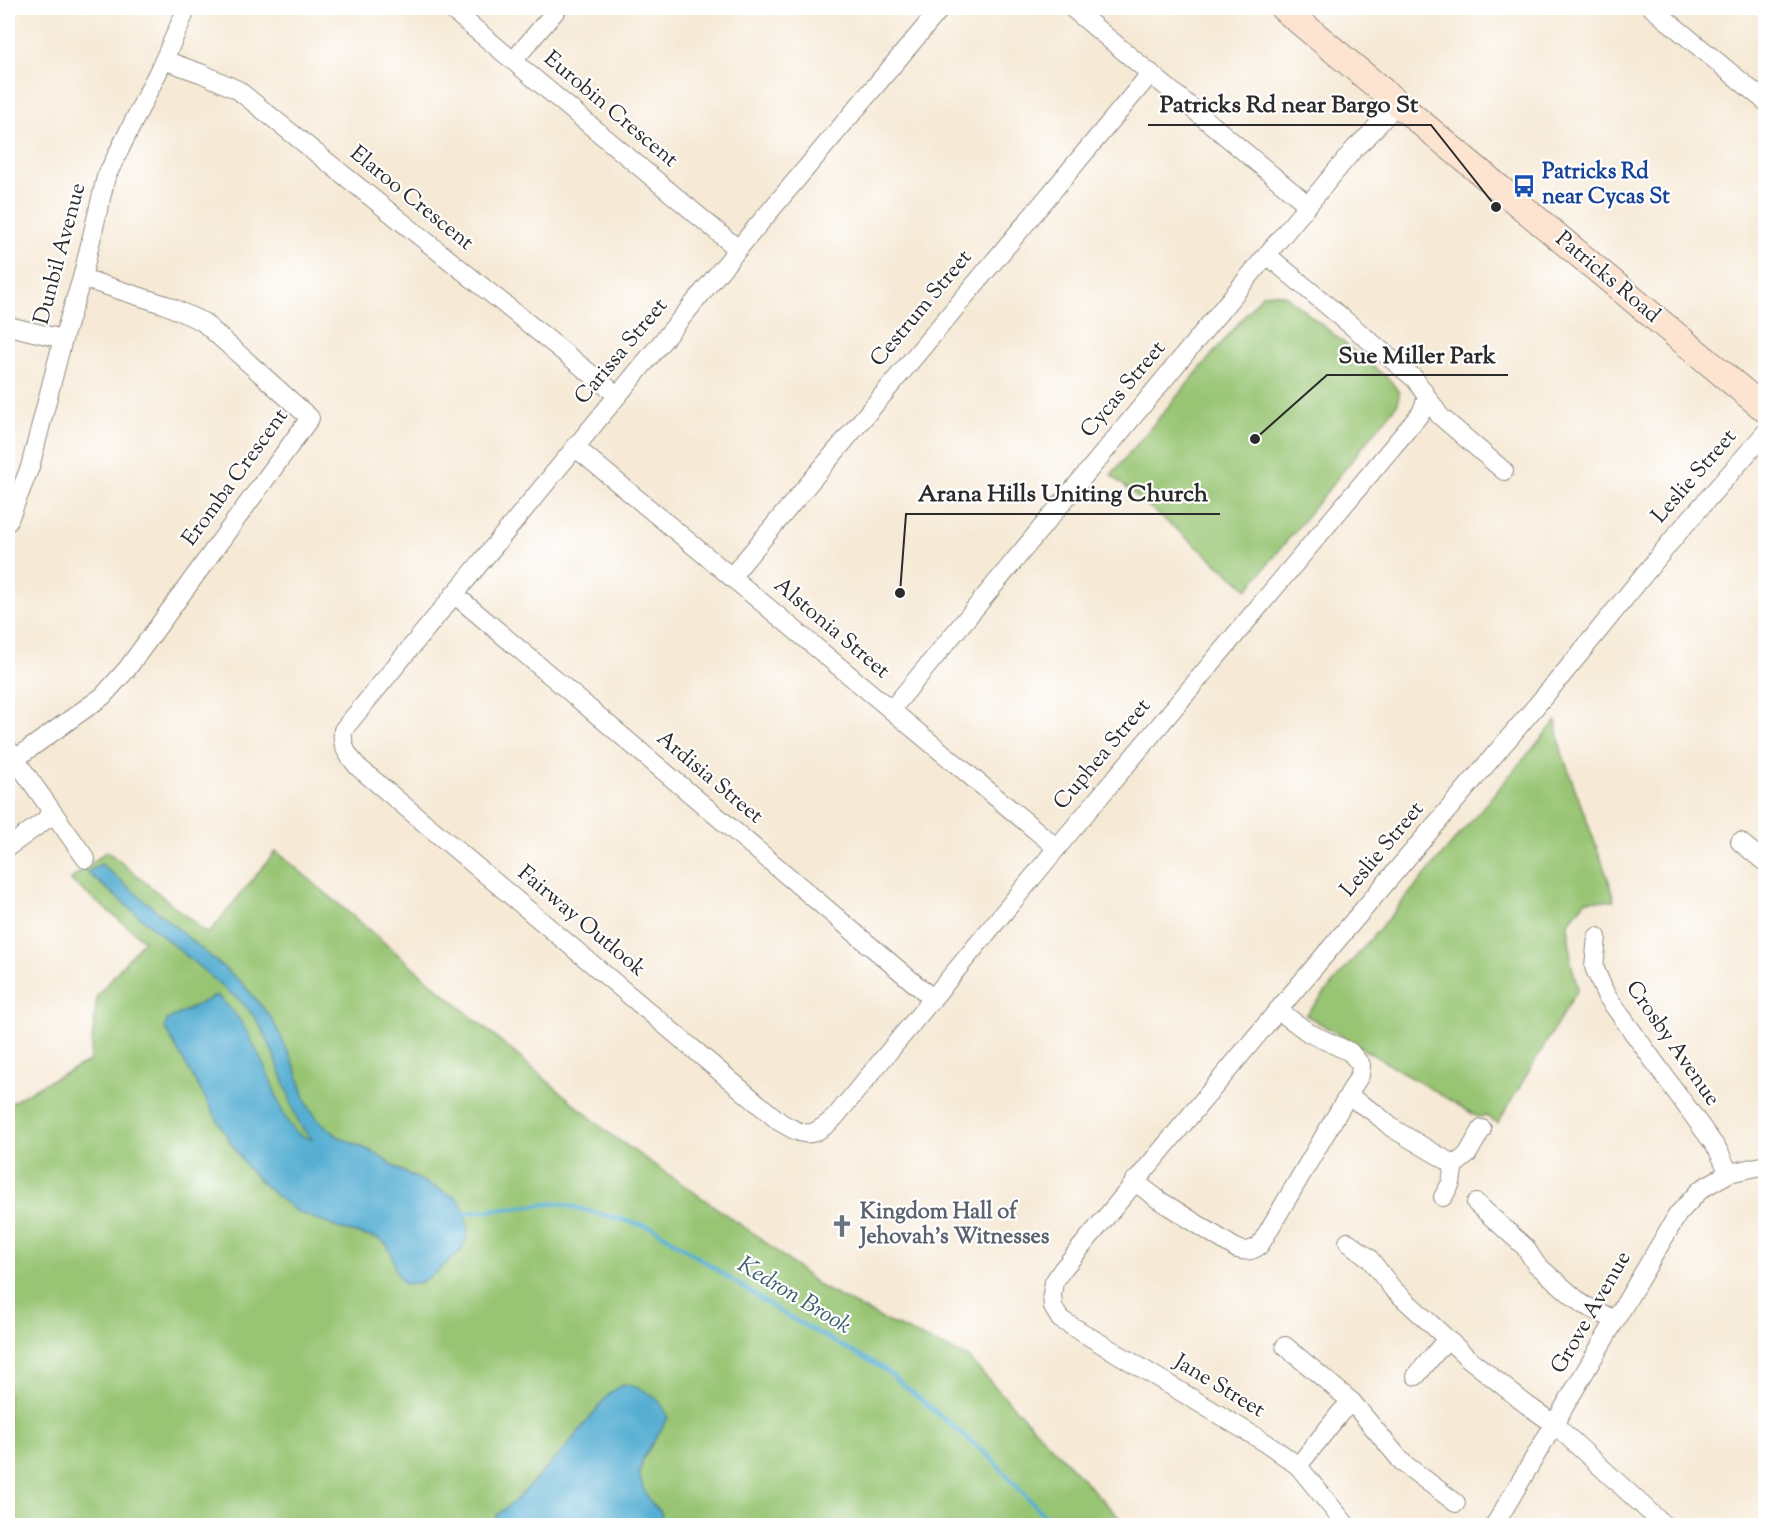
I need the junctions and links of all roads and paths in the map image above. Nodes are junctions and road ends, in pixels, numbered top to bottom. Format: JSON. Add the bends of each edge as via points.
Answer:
{"nodes":[{"id":1,"x":187,"y":8,"type":"edge"},
{"id":2,"x":450,"y":8,"type":"edge"},
{"id":3,"x":558,"y":8,"type":"edge"},
{"id":4,"x":941,"y":8,"type":"edge"},
{"id":5,"x":1072,"y":8,"type":"edge"},
{"id":6,"x":1283,"y":8,"type":"edge"},
{"id":7,"x":1652,"y":8,"type":"edge"},
{"id":8,"x":164,"y":60,"type":"junction"},
{"id":9,"x":514,"y":60,"type":"junction"},
{"id":10,"x":1151,"y":73,"type":"junction"},
{"id":11,"x":1766,"y":102,"type":"edge"},
{"id":12,"x":1397,"y":103,"type":"junction"},
{"id":13,"x":1308,"y":205,"type":"junction"},
{"id":14,"x":738,"y":249,"type":"junction"},
{"id":15,"x":1267,"y":255,"type":"junction"},
{"id":16,"x":82,"y":278,"type":"junction"},
{"id":17,"x":8,"y":326,"type":"edge"},
{"id":18,"x":63,"y":339,"type":"junction"},
{"id":19,"x":617,"y":395,"type":"junction"},
{"id":20,"x":1427,"y":398,"type":"junction"},
{"id":21,"x":1766,"y":410,"type":"edge"},
{"id":22,"x":1766,"y":432,"type":"edge"},
{"id":23,"x":575,"y":447,"type":"junction"},
{"id":24,"x":1504,"y":471,"type":"dead end"},
{"id":25,"x":8,"y":522,"type":"edge"},
{"id":26,"x":731,"y":577,"type":"junction"},
{"id":27,"x":454,"y":594,"type":"junction"},
{"id":28,"x":891,"y":710,"type":"junction"},
{"id":29,"x":343,"y":730,"type":"joint"},
{"id":30,"x":11,"y":754,"type":"edge"},
{"id":31,"x":50,"y":809,"type":"junction"},
{"id":32,"x":1740,"y":842,"type":"dead end"},
{"id":33,"x":8,"y":847,"type":"edge"},
{"id":34,"x":1057,"y":848,"type":"junction"},
{"id":35,"x":86,"y":859,"type":"dead end"},
{"id":36,"x":1766,"y":863,"type":"edge"},
{"id":37,"x":1596,"y":937,"type":"dead end"},
{"id":38,"x":932,"y":998,"type":"junction"},
{"id":39,"x":1278,"y":1010,"type":"junction"},
{"id":40,"x":1348,"y":1096,"type":"junction"},
{"id":41,"x":1482,"y":1129,"type":"dead end"},
{"id":42,"x":808,"y":1134,"type":"joint"},
{"id":43,"x":1454,"y":1163,"type":"junction"},
{"id":44,"x":1766,"y":1165,"type":"edge"},
{"id":45,"x":1729,"y":1173,"type":"junction"},
{"id":46,"x":1134,"y":1181,"type":"junction"},
{"id":47,"x":1443,"y":1197,"type":"dead end"},
{"id":48,"x":1476,"y":1203,"type":"dead end"},
{"id":49,"x":1348,"y":1242,"type":"dead end"},
{"id":50,"x":1053,"y":1307,"type":"joint"},
{"id":51,"x":1615,"y":1320,"type":"junction"},
{"id":52,"x":1447,"y":1339,"type":"junction"},
{"id":53,"x":1285,"y":1346,"type":"dead end"},
{"id":54,"x":1416,"y":1376,"type":"dead end"},
{"id":55,"x":1352,"y":1402,"type":"junction"},
{"id":56,"x":1554,"y":1424,"type":"junction"},
{"id":57,"x":1298,"y":1466,"type":"junction"},
{"id":58,"x":1456,"y":1503,"type":"dead end"},
{"id":59,"x":1347,"y":1526,"type":"edge"},
{"id":60,"x":1494,"y":1526,"type":"edge"},
{"id":61,"x":1665,"y":1526,"type":"edge"}],
"edges":[{"from":1,"to":8,"type":"street","name":"Dunbil Avenue"},
{"from":2,"to":9,"type":"street","name":"Eurobin Crescent"},
{"from":3,"to":9,"type":"street"},
{"from":4,"to":14,"type":"street","name":"Carissa Street"},
{"from":5,"to":10,"type":"street"},
{"from":6,"to":12,"type":"main road","name":"Patricks Road"},
{"from":7,"to":11,"type":"street"},
{"from":8,"to":16,"type":"street","name":"Dunbil Avenue","via":[[106,177]]},
{"from":8,"to":19,"type":"street","name":"Elaroo Crescent","via":[[238,90]]},
{"from":9,"to":14,"type":"street","name":"Eurobin Crescent"},
{"from":10,"to":13,"type":"street"},
{"from":10,"to":26,"type":"street","name":"Cestrum Street"},
{"from":12,"to":13,"type":"street","name":"Cycas Street"},
{"from":12,"to":21,"type":"main road","name":"Patricks Road"},
{"from":13,"to":15,"type":"street","name":"Cycas Street"},
{"from":14,"to":19,"type":"street","name":"Carissa Street"},
{"from":15,"to":20,"type":"street","via":[[1415,379]]},
{"from":15,"to":28,"type":"street","name":"Cycas Street"},
{"from":16,"to":18,"type":"street","name":"Dunbil Avenue"},
{"from":16,"to":30,"type":"street","name":"Eromba Crescent","via":[[166,305],[203,322],[310,418],[127,669],[103,696]]},
{"from":17,"to":18,"type":"street"},
{"from":18,"to":25,"type":"street","name":"Dunbil Avenue","via":[[30,467]]},
{"from":19,"to":23,"type":"street","name":"Carissa Street"},
{"from":20,"to":24,"type":"street","via":[[1440,416]]},
{"from":20,"to":34,"type":"street","name":"Cuphea Street","via":[[1413,423]]},
{"from":22,"to":39,"type":"street","name":"Leslie Street"},
{"from":23,"to":26,"type":"street","name":"Alstonia Street"},
{"from":23,"to":27,"type":"street","name":"Carissa Street"},
{"from":26,"to":28,"type":"street","name":"Alstonia Street"},
{"from":27,"to":29,"type":"street","name":"Carissa Street"},
{"from":27,"to":38,"type":"street","name":"Ardisia Street"},
{"from":28,"to":34,"type":"street","name":"Alstonia Street"},
{"from":29,"to":42,"type":"street","name":"Fairway Outlook","via":[[347,754],[358,767],[780,1122]]},
{"from":30,"to":31,"type":"street"},
{"from":31,"to":33,"type":"street","via":[[47,819]]},
{"from":31,"to":35,"type":"street"},
{"from":32,"to":36,"type":"street"},
{"from":34,"to":38,"type":"street","name":"Cuphea Street"},
{"from":37,"to":45,"type":"street","name":"Crosby Avenue","via":[[1594,967],[1606,995],[1718,1150]]},
{"from":38,"to":42,"type":"street","name":"Cuphea Street","via":[[835,1117],[821,1130]]},
{"from":39,"to":40,"type":"street","via":[[1309,1033],[1357,1059],[1360,1076]]},
{"from":39,"to":46,"type":"street","name":"Leslie Street"},
{"from":40,"to":43,"type":"street","via":[[1392,1128]]},
{"from":40,"to":46,"type":"street","via":[[1260,1245],[1253,1250],[1237,1249]]},
{"from":41,"to":43,"type":"street","via":[[1467,1155]]},
{"from":43,"to":47,"type":"street"},
{"from":44,"to":45,"type":"street","name":"Grove Avenue"},
{"from":45,"to":51,"type":"street","name":"Grove Avenue","via":[[1701,1189],[1678,1214]]},
{"from":46,"to":50,"type":"street","name":"Leslie Street","via":[[1054,1282]]},
{"from":48,"to":51,"type":"street","via":[[1582,1304]]},
{"from":49,"to":52,"type":"street","via":[[1369,1258],[1393,1289]]},
{"from":50,"to":57,"type":"street","name":"Jane Street","via":[[1060,1319]]},
{"from":51,"to":56,"type":"street","name":"Grove Avenue"},
{"from":52,"to":54,"type":"street"},
{"from":52,"to":56,"type":"street"},
{"from":53,"to":55,"type":"street"},
{"from":55,"to":57,"type":"street"},
{"from":55,"to":58,"type":"street","via":[[1403,1463]]},
{"from":56,"to":60,"type":"street","name":"Grove Avenue"},
{"from":56,"to":61,"type":"street"},
{"from":57,"to":59,"type":"street","name":"Jane Street"}]}
